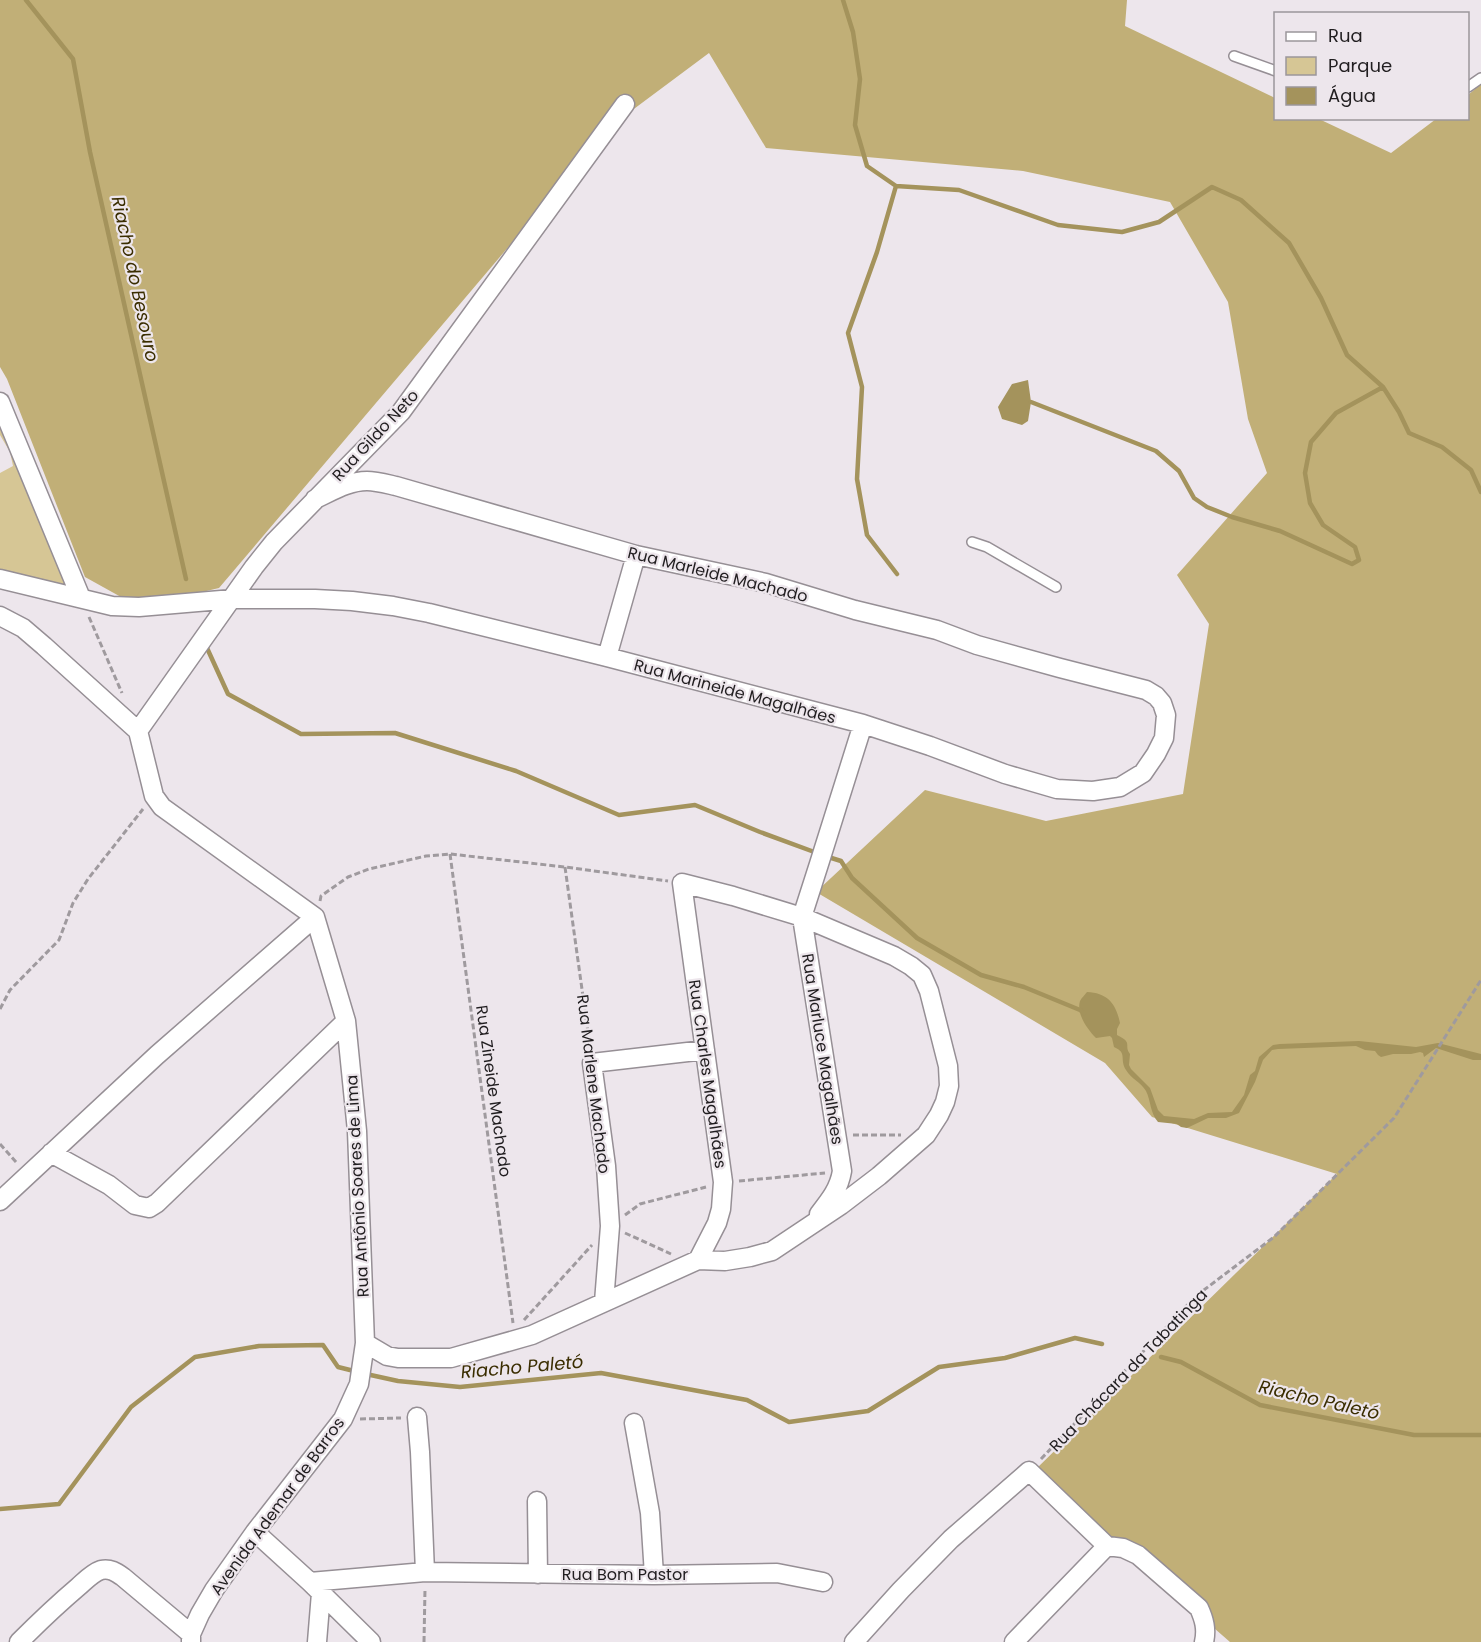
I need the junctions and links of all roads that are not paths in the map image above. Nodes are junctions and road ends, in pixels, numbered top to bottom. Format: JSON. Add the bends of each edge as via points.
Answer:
{"nodes":[{"id":1,"x":1234,"y":56,"type":"dead end"},
{"id":2,"x":1274,"y":71,"type":"edge"},
{"id":3,"x":626,"y":105,"type":"dead end"},
{"id":4,"x":0,"y":402,"type":"edge"},
{"id":5,"x":315,"y":499,"type":"junction"},
{"id":6,"x":972,"y":542,"type":"dead end"},
{"id":7,"x":636,"y":555,"type":"junction"},
{"id":8,"x":0,"y":579,"type":"edge"},
{"id":9,"x":1056,"y":587,"type":"dead end"},
{"id":10,"x":81,"y":598,"type":"junction"},
{"id":11,"x":233,"y":599,"type":"junction"},
{"id":12,"x":0,"y":616,"type":"edge"},
{"id":13,"x":607,"y":657,"type":"junction"},
{"id":14,"x":1156,"y":696,"type":"joint"},
{"id":15,"x":862,"y":724,"type":"junction"},
{"id":16,"x":138,"y":731,"type":"junction"},
{"id":17,"x":315,"y":917,"type":"junction"},
{"id":18,"x":802,"y":917,"type":"junction"},
{"id":19,"x":346,"y":1021,"type":"junction"},
{"id":20,"x":705,"y":1050,"type":"junction"},
{"id":21,"x":51,"y":1153,"type":"junction"},
{"id":22,"x":0,"y":1201,"type":"edge"},
{"id":23,"x":809,"y":1227,"type":"junction"},
{"id":24,"x":698,"y":1260,"type":"junction"},
{"id":25,"x":604,"y":1302,"type":"junction"},
{"id":26,"x":365,"y":1343,"type":"junction"},
{"id":27,"x":361,"y":1376,"type":"joint"},
{"id":28,"x":417,"y":1417,"type":"road end"},
{"id":29,"x":634,"y":1423,"type":"dead end"},
{"id":30,"x":537,"y":1501,"type":"dead end"},
{"id":31,"x":255,"y":1532,"type":"junction"},
{"id":32,"x":1107,"y":1546,"type":"junction"},
{"id":33,"x":426,"y":1572,"type":"junction"},
{"id":34,"x":538,"y":1574,"type":"junction"},
{"id":35,"x":654,"y":1575,"type":"junction"},
{"id":36,"x":823,"y":1582,"type":"dead end"},
{"id":37,"x":316,"y":1587,"type":"junction"},
{"id":38,"x":191,"y":1638,"type":"edge"},
{"id":39,"x":19,"y":1642,"type":"edge"},
{"id":40,"x":317,"y":1642,"type":"edge"},
{"id":41,"x":371,"y":1642,"type":"edge"},
{"id":42,"x":854,"y":1642,"type":"edge"},
{"id":43,"x":1014,"y":1642,"type":"edge"},
{"id":44,"x":1204,"y":1642,"type":"edge"}],
"edges":[{"from":1,"to":2,"type":"lane"},
{"from":3,"to":5,"type":"street","name":"Rua Gildo Neto","via":[[401,412]]},
{"from":4,"to":10,"type":"street"},
{"from":5,"to":7,"type":"street","name":"Rua Marleide Machado","via":[[341,487],[369,481]]},
{"from":5,"to":11,"type":"street","name":"Rua Gildo Neto","via":[[274,542]]},
{"from":6,"to":9,"type":"lane"},
{"from":7,"to":13,"type":"street"},
{"from":7,"to":14,"type":"street","name":"Rua Marleide Machado","via":[[766,583]]},
{"from":8,"to":10,"type":"street","name":"Rua Marineide Magalhães"},
{"from":10,"to":11,"type":"street","name":"Rua Marineide Magalhães","via":[[112,606],[139,607]]},
{"from":11,"to":13,"type":"street","name":"Rua Marineide Magalhães","via":[[315,599],[393,606]]},
{"from":11,"to":16,"type":"street","name":"Rua Gildo Neto"},
{"from":12,"to":16,"type":"street","via":[[23,628]]},
{"from":13,"to":15,"type":"street","name":"Rua Marineide Magalhães"},
{"from":14,"to":15,"type":"street","name":"Rua Marineide Magalhães","via":[[1166,715],[1164,738],[1156,754],[1143,773],[1120,788],[1093,791],[1057,789],[1005,774]]},
{"from":15,"to":18,"type":"street","name":"Rua Marluce Magalhães"},
{"from":16,"to":17,"type":"street","via":[[154,796],[162,807]]},
{"from":17,"to":19,"type":"street","name":"Rua Antônio Soares de Lima"},
{"from":17,"to":21,"type":"street"},
{"from":18,"to":20,"type":"street","name":"Rua Charles Magalhães","via":[[682,883]]},
{"from":18,"to":23,"type":"street","name":"Rua Marluce Magalhães","via":[[842,1171],[832,1198]]},
{"from":18,"to":23,"type":"street","via":[[894,956],[922,975],[948,1066],[949,1086],[939,1115],[926,1135],[879,1176]]},
{"from":19,"to":21,"type":"street","via":[[149,1208],[135,1205],[110,1185]]},
{"from":19,"to":26,"type":"street","name":"Rua Antônio Soares de Lima","via":[[357,1131]]},
{"from":20,"to":24,"type":"street","name":"Rua Charles Magalhães","via":[[723,1182],[717,1223]]},
{"from":20,"to":25,"type":"street","name":"Rua Marlene Machado","via":[[592,1063],[610,1226]]},
{"from":21,"to":22,"type":"street"},
{"from":23,"to":24,"type":"street","via":[[772,1251],[725,1261]]},
{"from":24,"to":25,"type":"street"},
{"from":25,"to":26,"type":"street","via":[[531,1335],[451,1358],[398,1358]]},
{"from":26,"to":27,"type":"street","name":"Rua Antônio Soares de Lima"},
{"from":27,"to":31,"type":"street","name":"Avenida Ademar de Barros","via":[[343,1419]]},
{"from":28,"to":33,"type":"street"},
{"from":29,"to":35,"type":"street","via":[[650,1513]]},
{"from":30,"to":34,"type":"street"},
{"from":31,"to":37,"type":"street"},
{"from":31,"to":38,"type":"street","name":"Avenida Ademar de Barros","via":[[214,1590]]},
{"from":32,"to":42,"type":"street","via":[[1029,1471],[951,1539]]},
{"from":32,"to":43,"type":"street"},
{"from":32,"to":44,"type":"street","via":[[1138,1555],[1199,1608],[1206,1627]]},
{"from":33,"to":34,"type":"street","name":"Rua Bom Pastor"},
{"from":33,"to":37,"type":"street","name":"Rua Bom Pastor"},
{"from":34,"to":35,"type":"street","name":"Rua Bom Pastor"},
{"from":35,"to":36,"type":"street","name":"Rua Bom Pastor","via":[[777,1573]]},
{"from":37,"to":40,"type":"street"},
{"from":37,"to":41,"type":"street"},
{"from":38,"to":39,"type":"street","via":[[123,1576],[102,1570]]}]}
